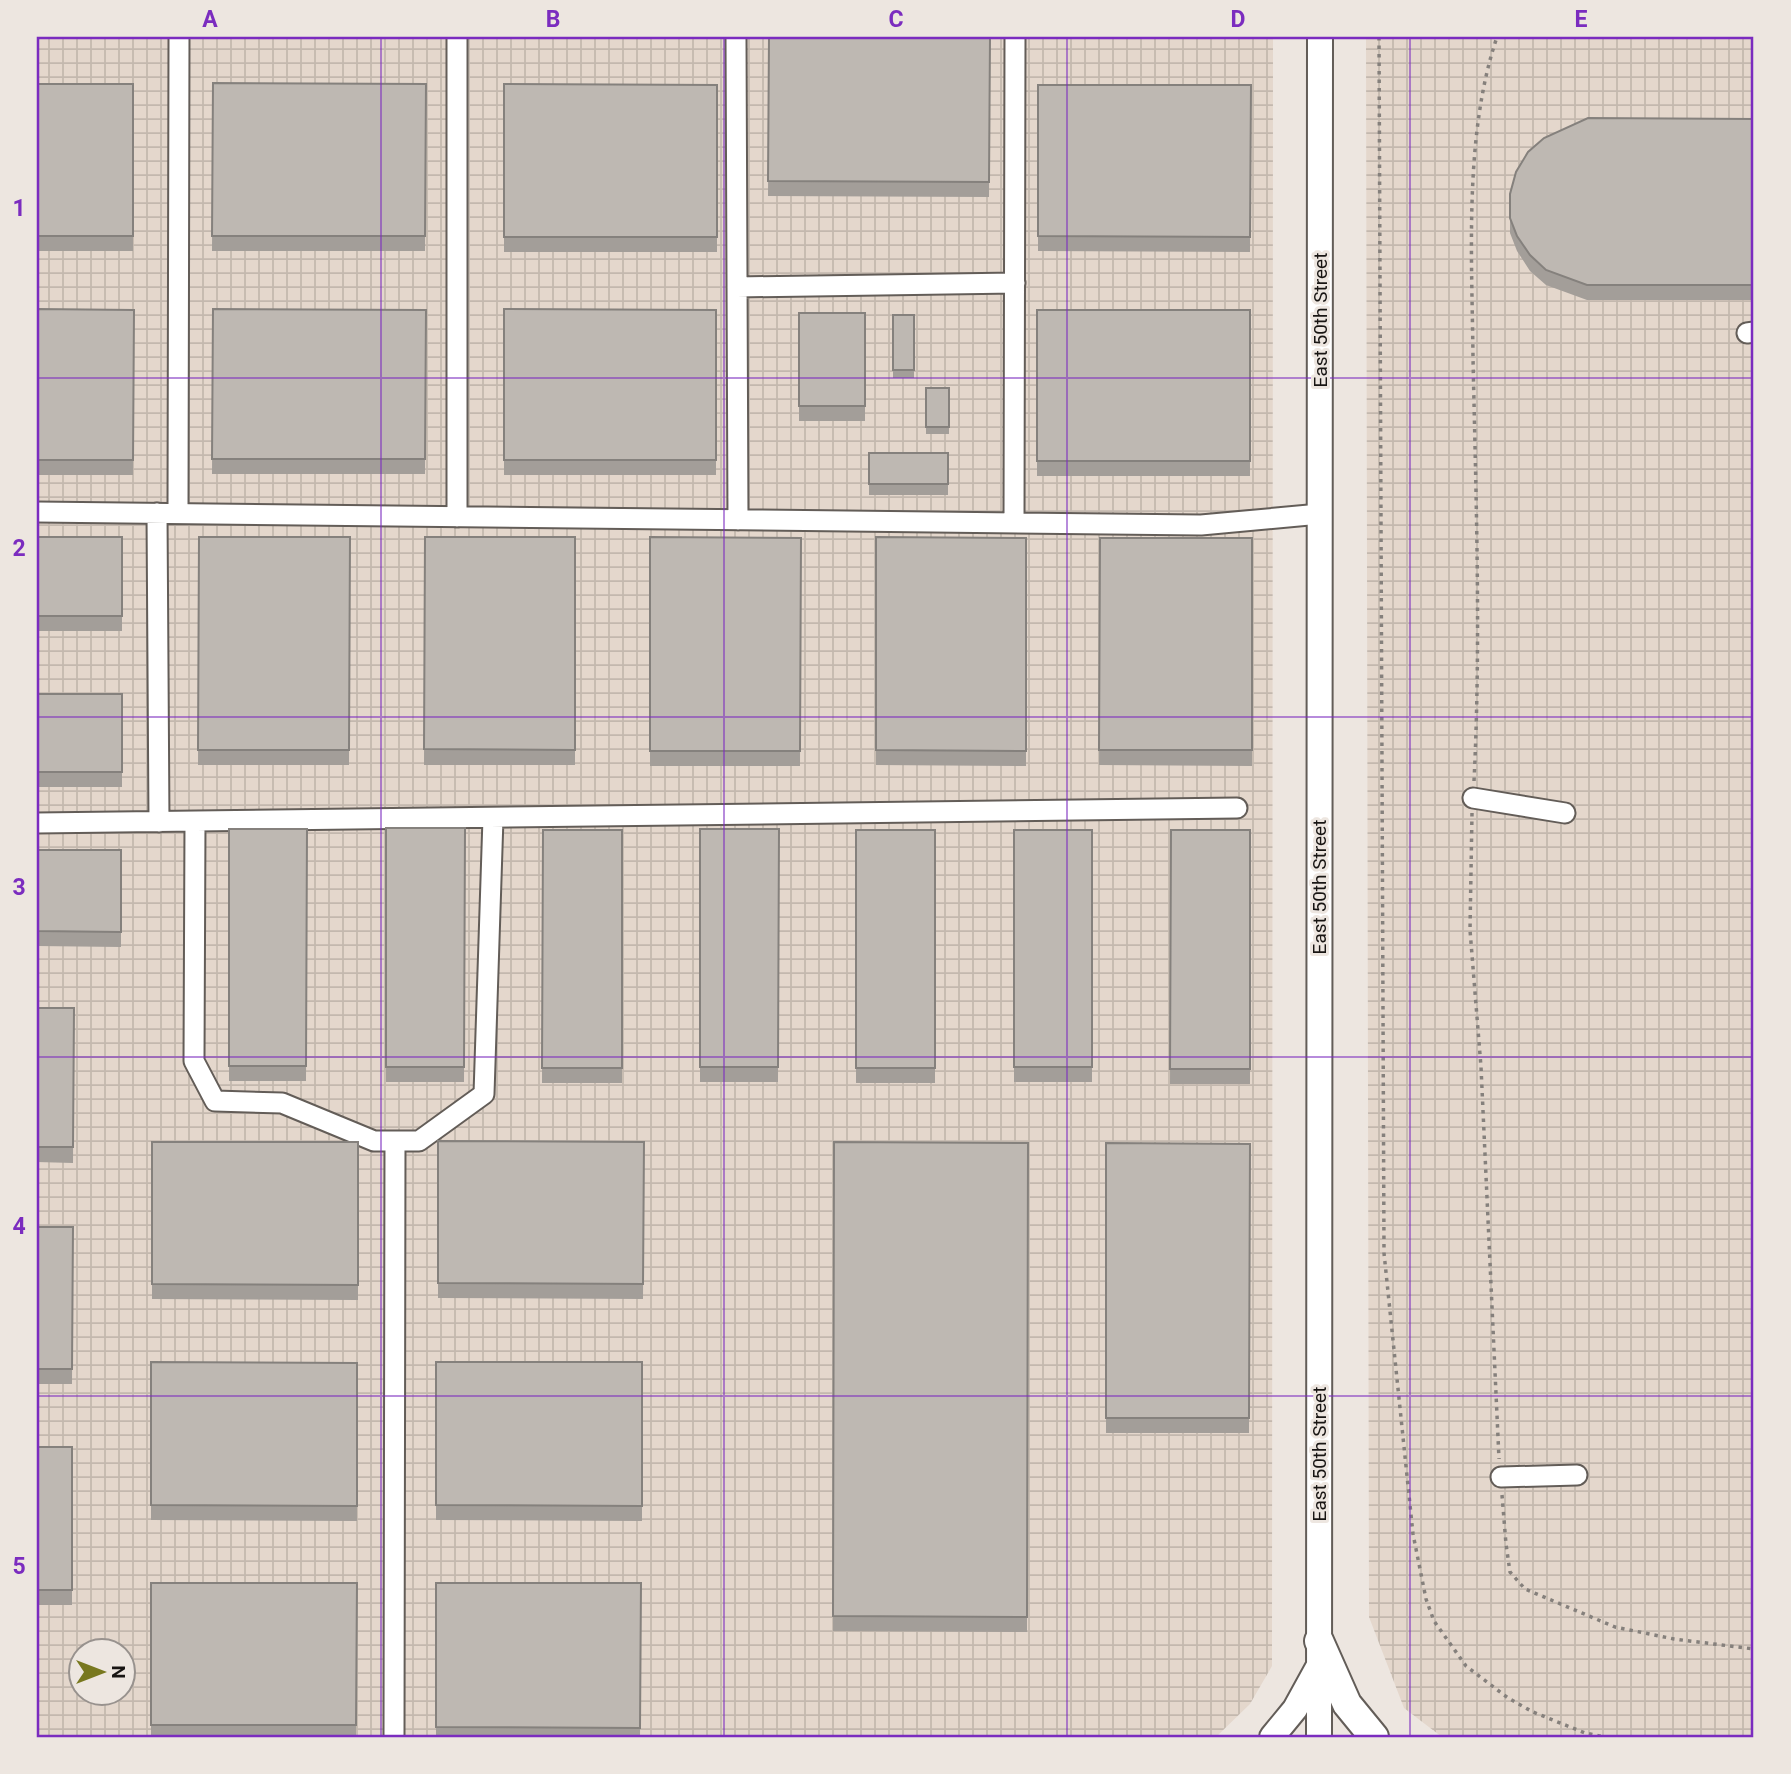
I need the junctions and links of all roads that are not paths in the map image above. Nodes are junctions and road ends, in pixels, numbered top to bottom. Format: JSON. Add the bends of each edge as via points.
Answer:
{"nodes":[{"id":1,"x":179,"y":37,"type":"edge"},
{"id":2,"x":457,"y":37,"type":"edge"},
{"id":3,"x":736,"y":37,"type":"edge"},
{"id":4,"x":1015,"y":37,"type":"edge"},
{"id":5,"x":1320,"y":37,"type":"edge"},
{"id":6,"x":1014,"y":283,"type":"junction"},
{"id":7,"x":737,"y":286,"type":"junction"},
{"id":8,"x":37,"y":512,"type":"edge"},
{"id":9,"x":157,"y":513,"type":"junction"},
{"id":10,"x":178,"y":513,"type":"junction"},
{"id":11,"x":1320,"y":514,"type":"junction"},
{"id":12,"x":457,"y":517,"type":"junction"},
{"id":13,"x":738,"y":520,"type":"junction"},
{"id":14,"x":1014,"y":523,"type":"junction"},
{"id":15,"x":1473,"y":798,"type":"road end"},
{"id":16,"x":1237,"y":808,"type":"dead end"},
{"id":17,"x":1565,"y":813,"type":"dead end"},
{"id":18,"x":493,"y":818,"type":"junction"},
{"id":19,"x":159,"y":822,"type":"junction"},
{"id":20,"x":195,"y":822,"type":"junction"},
{"id":21,"x":37,"y":823,"type":"edge"},
{"id":22,"x":395,"y":1141,"type":"junction"},
{"id":23,"x":1577,"y":1475,"type":"dead end"},
{"id":24,"x":1501,"y":1477,"type":"road end"},
{"id":25,"x":1319,"y":1653,"type":"junction"},
{"id":26,"x":394,"y":1737,"type":"edge"},
{"id":27,"x":1272,"y":1737,"type":"edge"},
{"id":28,"x":1319,"y":1737,"type":"edge"},
{"id":29,"x":1374,"y":1737,"type":"edge"}],
"edges":[{"from":1,"to":10,"type":"lane"},
{"from":2,"to":12,"type":"lane"},
{"from":3,"to":7,"type":"lane"},
{"from":4,"to":6,"type":"lane"},
{"from":5,"to":11,"type":"main road","name":"East 50th Street"},
{"from":6,"to":7,"type":"lane"},
{"from":6,"to":14,"type":"lane"},
{"from":7,"to":13,"type":"lane"},
{"from":8,"to":9,"type":"lane"},
{"from":9,"to":10,"type":"lane"},
{"from":9,"to":19,"type":"lane"},
{"from":10,"to":12,"type":"lane"},
{"from":11,"to":14,"type":"lane","via":[[1201,525]]},
{"from":11,"to":25,"type":"main road","name":"East 50th Street"},
{"from":12,"to":13,"type":"lane"},
{"from":13,"to":14,"type":"lane"},
{"from":15,"to":17,"type":"lane"},
{"from":16,"to":18,"type":"lane"},
{"from":18,"to":20,"type":"lane"},
{"from":18,"to":22,"type":"lane","via":[[484,1094],[419,1141]]},
{"from":19,"to":20,"type":"lane"},
{"from":19,"to":21,"type":"lane"},
{"from":20,"to":22,"type":"lane","via":[[194,1062],[215,1101],[282,1103],[374,1141]]},
{"from":22,"to":26,"type":"lane"},
{"from":23,"to":24,"type":"lane"},
{"from":25,"to":27,"type":"main road","via":[[1295,1709]]},
{"from":25,"to":28,"type":"main road","name":"East 50th Street"},
{"from":25,"to":29,"type":"highway","via":[[1347,1704]]}]}
